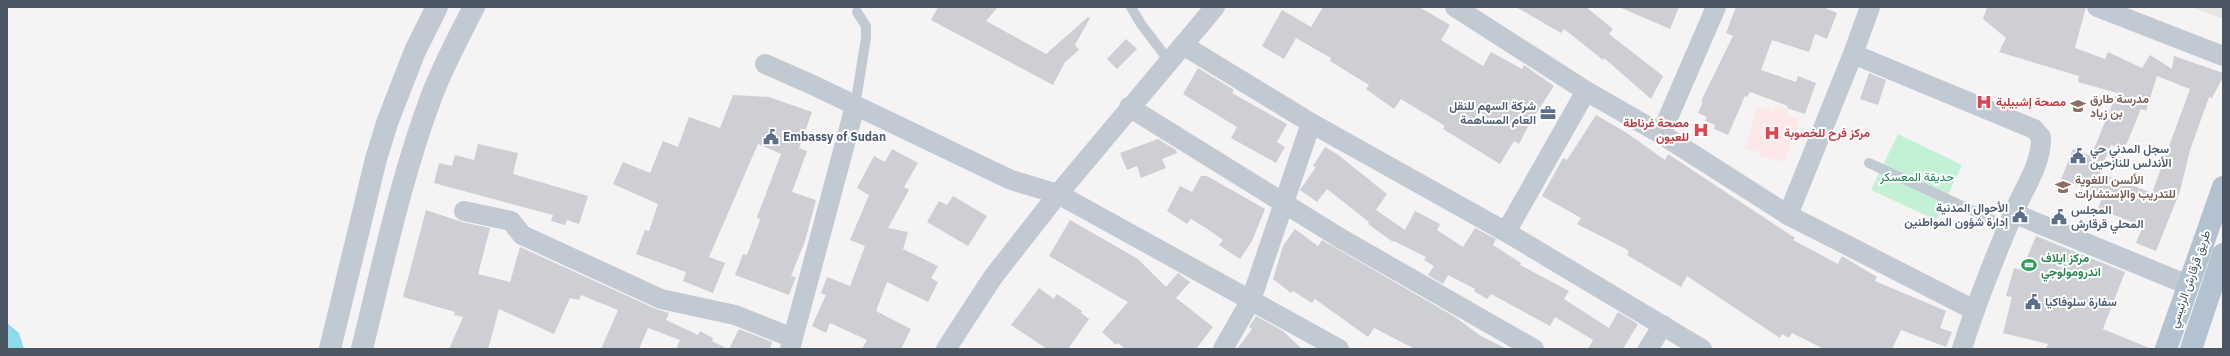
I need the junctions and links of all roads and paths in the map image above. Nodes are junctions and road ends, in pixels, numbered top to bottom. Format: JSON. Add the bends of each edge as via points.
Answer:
{"nodes":[{"id":1,"x":437,"y":7,"type":"edge"},
{"id":2,"x":474,"y":7,"type":"edge"},
{"id":3,"x":1131,"y":7,"type":"edge"},
{"id":4,"x":1215,"y":7,"type":"edge"},
{"id":5,"x":1455,"y":7,"type":"edge"},
{"id":6,"x":1716,"y":7,"type":"edge"},
{"id":7,"x":1870,"y":7,"type":"edge"},
{"id":8,"x":2098,"y":7,"type":"edge"},
{"id":9,"x":857,"y":12,"type":"dead end"},
{"id":10,"x":1183,"y":45,"type":"junction"},
{"id":11,"x":1853,"y":54,"type":"junction"},
{"id":12,"x":2223,"y":56,"type":"edge"},
{"id":13,"x":1169,"y":61,"type":"junction"},
{"id":14,"x":765,"y":64,"type":"dead end"},
{"id":15,"x":1586,"y":91,"type":"junction"},
{"id":16,"x":855,"y":106,"type":"junction"},
{"id":17,"x":1129,"y":107,"type":"junction"},
{"id":18,"x":1311,"y":123,"type":"junction"},
{"id":19,"x":1661,"y":134,"type":"junction"},
{"id":20,"x":1869,"y":163,"type":"dead end"},
{"id":21,"x":2223,"y":186,"type":"edge"},
{"id":22,"x":1058,"y":194,"type":"junction"},
{"id":23,"x":1285,"y":204,"type":"junction"},
{"id":24,"x":464,"y":211,"type":"dead end"},
{"id":25,"x":1788,"y":215,"type":"junction"},
{"id":26,"x":2010,"y":220,"type":"junction"},
{"id":27,"x":1506,"y":232,"type":"junction"},
{"id":28,"x":2223,"y":254,"type":"edge"},
{"id":29,"x":2188,"y":284,"type":"junction"},
{"id":30,"x":1251,"y":300,"type":"junction"},
{"id":31,"x":1974,"y":310,"type":"junction"},
{"id":32,"x":1663,"y":325,"type":"junction"},
{"id":33,"x":792,"y":343,"type":"edge"},
{"id":34,"x":330,"y":349,"type":"edge"},
{"id":35,"x":362,"y":349,"type":"edge"},
{"id":36,"x":946,"y":349,"type":"edge"},
{"id":37,"x":1223,"y":349,"type":"edge"},
{"id":38,"x":1337,"y":349,"type":"edge"},
{"id":39,"x":1534,"y":349,"type":"edge"},
{"id":40,"x":1648,"y":349,"type":"edge"},
{"id":41,"x":1702,"y":349,"type":"edge"},
{"id":42,"x":1962,"y":349,"type":"edge"},
{"id":43,"x":2166,"y":349,"type":"edge"},
{"id":44,"x":2191,"y":349,"type":"edge"}],
"edges":[{"from":1,"to":34,"type":"street","via":[[415,51],[387,123]]},
{"from":2,"to":35,"type":"street","via":[[447,59],[420,129]]},
{"from":3,"to":13,"type":"lane"},
{"from":4,"to":10,"type":"street"},
{"from":5,"to":15,"type":"street"},
{"from":6,"to":19,"type":"street"},
{"from":7,"to":11,"type":"street"},
{"from":8,"to":12,"type":"street"},
{"from":9,"to":16,"type":"lane","via":[[866,26],[866,38]]},
{"from":10,"to":13,"type":"street"},
{"from":10,"to":18,"type":"street"},
{"from":11,"to":25,"type":"street"},
{"from":11,"to":26,"type":"street","via":[[2038,132],[2041,137],[2040,155]]},
{"from":13,"to":17,"type":"street"},
{"from":14,"to":16,"type":"street"},
{"from":15,"to":19,"type":"street"},
{"from":15,"to":27,"type":"street"},
{"from":16,"to":22,"type":"street","via":[[1011,180]]},
{"from":16,"to":33,"type":"street"},
{"from":17,"to":22,"type":"street"},
{"from":17,"to":23,"type":"street"},
{"from":18,"to":23,"type":"street"},
{"from":18,"to":27,"type":"street"},
{"from":19,"to":25,"type":"street"},
{"from":20,"to":26,"type":"lane"},
{"from":21,"to":29,"type":"main road","name":"طريق قرقارش الرئيسي"},
{"from":22,"to":30,"type":"street"},
{"from":22,"to":36,"type":"street","via":[[993,277]]},
{"from":23,"to":30,"type":"street"},
{"from":23,"to":39,"type":"street"},
{"from":24,"to":33,"type":"street","via":[[511,221],[522,235],[661,299],[735,315]]},
{"from":25,"to":31,"type":"street"},
{"from":26,"to":29,"type":"street"},
{"from":26,"to":31,"type":"street"},
{"from":27,"to":32,"type":"street"},
{"from":28,"to":44,"type":"main road","name":"طريق قرقارش الرئيسي"},
{"from":29,"to":43,"type":"main road","name":"طريق قرقارش الرئيسي"},
{"from":30,"to":37,"type":"street"},
{"from":30,"to":38,"type":"street"},
{"from":31,"to":42,"type":"street"},
{"from":32,"to":40,"type":"street"},
{"from":32,"to":41,"type":"street"}]}
